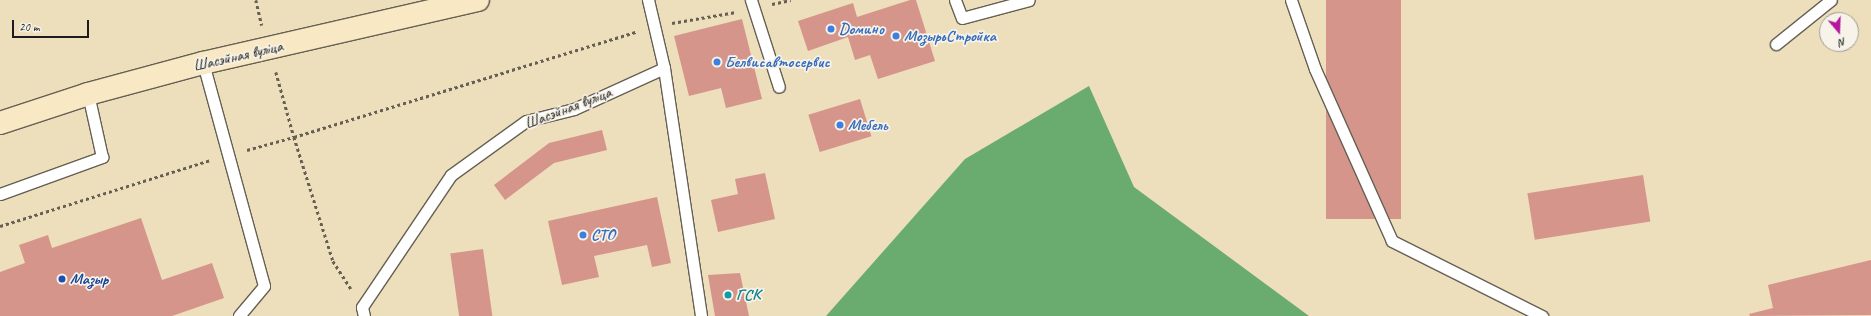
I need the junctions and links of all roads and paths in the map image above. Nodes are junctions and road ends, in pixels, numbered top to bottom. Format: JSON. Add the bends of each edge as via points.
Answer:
{"nodes":[{"id":1,"x":256,"y":0,"type":"edge"},
{"id":2,"x":478,"y":0,"type":"edge"},
{"id":3,"x":648,"y":0,"type":"edge"},
{"id":4,"x":791,"y":0,"type":"edge"},
{"id":5,"x":955,"y":0,"type":"edge"},
{"id":6,"x":1029,"y":0,"type":"edge"},
{"id":7,"x":1291,"y":0,"type":"edge"},
{"id":8,"x":1831,"y":0,"type":"edge"},
{"id":9,"x":752,"y":4,"type":"edge"},
{"id":10,"x":654,"y":27,"type":"junction"},
{"id":11,"x":1776,"y":44,"type":"dead end"},
{"id":12,"x":269,"y":48,"type":"junction"},
{"id":13,"x":203,"y":63,"type":"junction"},
{"id":14,"x":664,"y":68,"type":"junction"},
{"id":15,"x":779,"y":87,"type":"dead end"},
{"id":16,"x":88,"y":94,"type":"junction"},
{"id":17,"x":0,"y":123,"type":"edge"},
{"id":18,"x":294,"y":137,"type":"junction"},
{"id":19,"x":228,"y":155,"type":"junction"},
{"id":20,"x":0,"y":194,"type":"edge"},
{"id":21,"x":0,"y":226,"type":"edge"},
{"id":22,"x":360,"y":313,"type":"edge"},
{"id":23,"x":239,"y":316,"type":"edge"},
{"id":24,"x":701,"y":316,"type":"edge"},
{"id":25,"x":1542,"y":316,"type":"edge"}],
"edges":[{"from":1,"to":12,"type":"path"},
{"from":2,"to":12,"type":"main road","name":"Шасэйная вуліца"},
{"from":3,"to":10,"type":"lane"},
{"from":4,"to":9,"type":"path"},
{"from":5,"to":6,"type":"lane","via":[[962,18]]},
{"from":7,"to":25,"type":"lane","via":[[1315,69],[1392,242]]},
{"from":8,"to":11,"type":"lane"},
{"from":9,"to":10,"type":"path"},
{"from":9,"to":15,"type":"lane"},
{"from":10,"to":14,"type":"lane"},
{"from":10,"to":18,"type":"path"},
{"from":12,"to":13,"type":"main road","name":"Шасэйная вуліца"},
{"from":12,"to":18,"type":"path"},
{"from":13,"to":16,"type":"main road","name":"Шасэйная вуліца"},
{"from":13,"to":19,"type":"lane"},
{"from":14,"to":22,"type":"lane","name":"Шасэйная вуліца","via":[[574,109],[526,121],[451,176]]},
{"from":14,"to":24,"type":"lane"},
{"from":16,"to":17,"type":"main road","name":"Шасэйная вуліца"},
{"from":16,"to":20,"type":"lane","via":[[102,157]]},
{"from":18,"to":19,"type":"path"},
{"from":18,"to":22,"type":"path","via":[[333,261]]},
{"from":19,"to":21,"type":"path"},
{"from":19,"to":23,"type":"lane","via":[[264,286]]}]}
